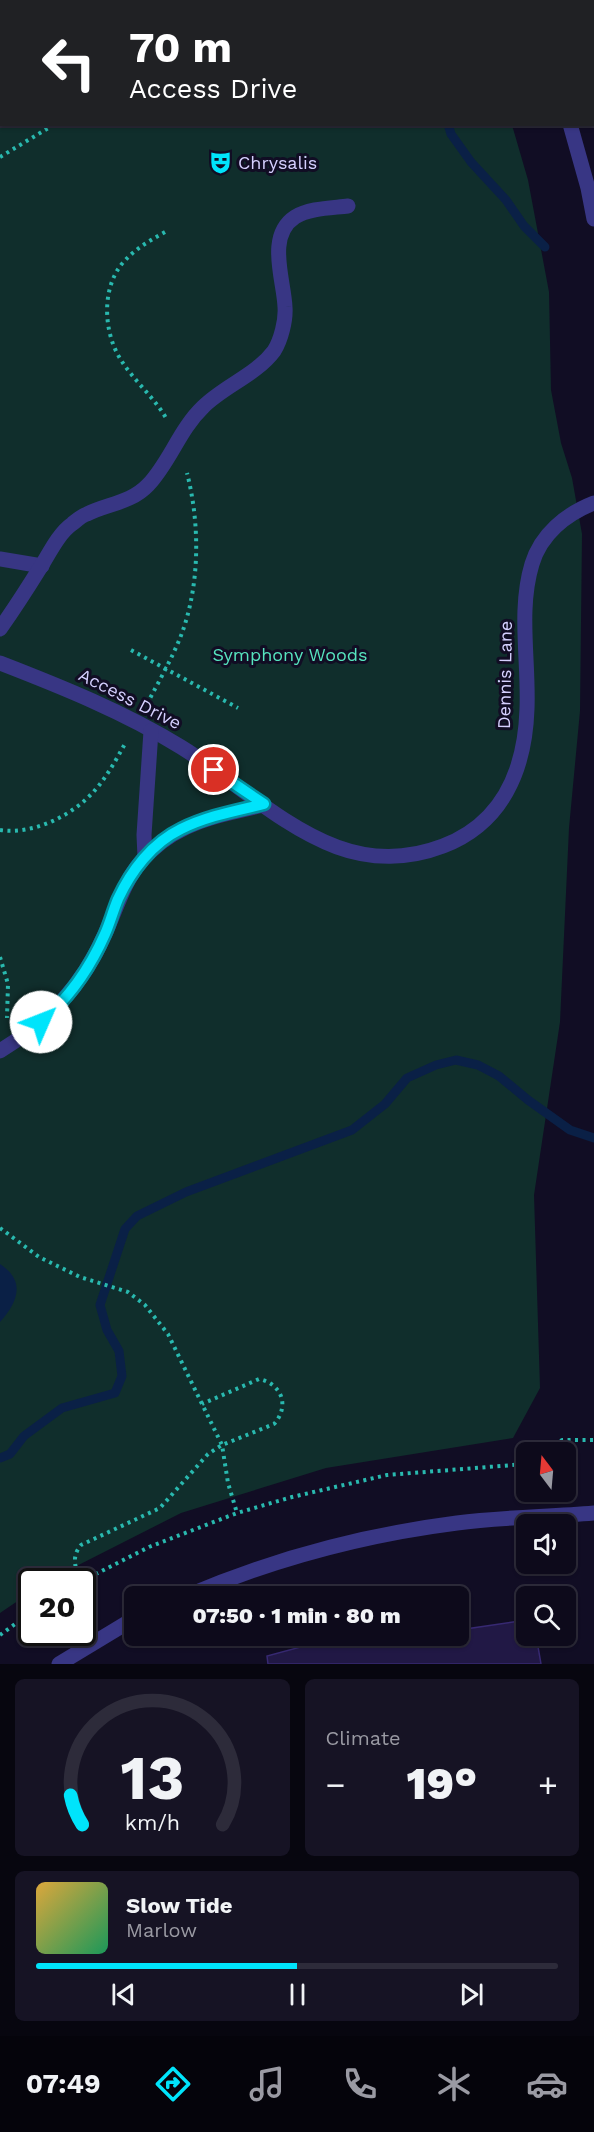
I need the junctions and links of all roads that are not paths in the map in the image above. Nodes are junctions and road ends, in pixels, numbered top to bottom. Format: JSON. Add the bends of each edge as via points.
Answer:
{"nodes":[{"id":1,"x":571,"y":126,"type":"edge"},
{"id":2,"x":591,"y":187,"type":"edge"},
{"id":3,"x":348,"y":206,"type":"dead end"},
{"id":4,"x":594,"y":219,"type":"edge"},
{"id":5,"x":594,"y":503,"type":"edge"},
{"id":6,"x":0,"y":559,"type":"edge"},
{"id":7,"x":42,"y":566,"type":"junction"},
{"id":8,"x":0,"y":629,"type":"edge"},
{"id":9,"x":0,"y":663,"type":"edge"},
{"id":10,"x":144,"y":727,"type":"junction"},
{"id":11,"x":264,"y":804,"type":"junction"},
{"id":12,"x":145,"y":857,"type":"junction"},
{"id":13,"x":1,"y":1050,"type":"edge"},
{"id":14,"x":594,"y":1513,"type":"edge"},
{"id":15,"x":215,"y":1586,"type":"edge"},
{"id":16,"x":124,"y":1625,"type":"edge"},
{"id":17,"x":59,"y":1664,"type":"edge"}],
"edges":[{"from":1,"to":2,"type":"street"},
{"from":2,"to":4,"type":"street"},
{"from":3,"to":7,"type":"street","via":[[309,212],[295,217],[285,228],[278,267],[285,309],[282,332],[274,350],[200,409],[146,488],[68,526]]},
{"from":5,"to":11,"type":"street","name":"Dennis Lane","via":[[566,516],[540,546],[532,563],[525,623],[527,710],[521,752],[514,778],[491,815],[477,829],[432,850],[404,857],[374,856],[338,848],[301,830]]},
{"from":6,"to":7,"type":"street"},
{"from":7,"to":8,"type":"street"},
{"from":9,"to":10,"type":"street","name":"Access Drive","via":[[66,689]]},
{"from":10,"to":11,"type":"street","name":"Access Drive","via":[[181,747]]},
{"from":10,"to":12,"type":"street"},
{"from":11,"to":12,"type":"street","via":[[212,816],[179,830]]},
{"from":12,"to":13,"type":"street","via":[[130,875],[82,978],[57,1009]]},
{"from":14,"to":15,"type":"street","via":[[460,1523],[350,1541]]},
{"from":16,"to":17,"type":"street"}]}
